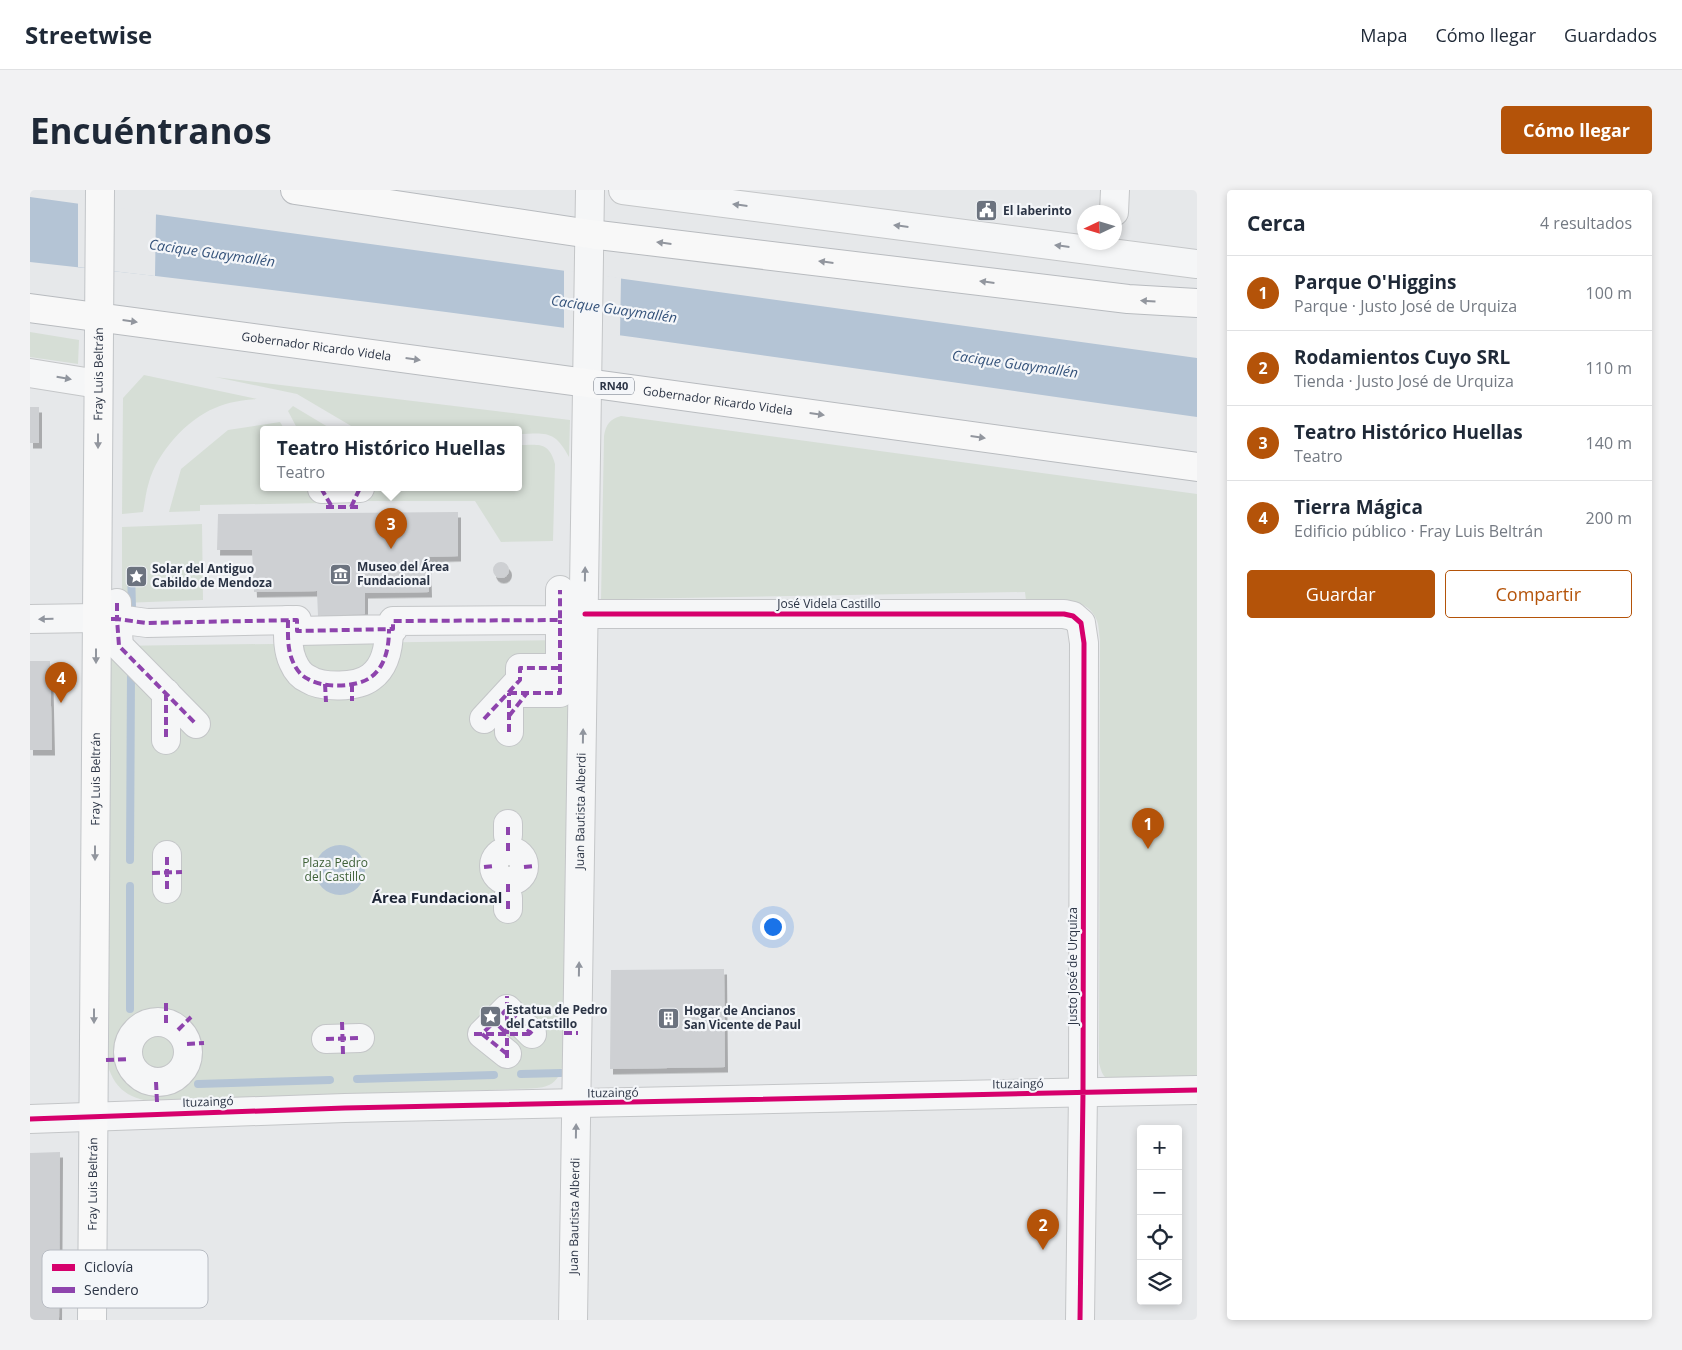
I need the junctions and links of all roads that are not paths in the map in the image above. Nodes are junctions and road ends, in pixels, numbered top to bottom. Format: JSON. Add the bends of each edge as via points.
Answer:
{"nodes":[{"id":1,"x":295,"y":190,"type":"edge"},
{"id":2,"x":590,"y":190,"type":"edge"},
{"id":3,"x":623,"y":190,"type":"edge"},
{"id":4,"x":1114,"y":190,"type":"edge"},
{"id":5,"x":100,"y":198,"type":"edge"},
{"id":6,"x":1114,"y":205,"type":"edge"},
{"id":7,"x":590,"y":234,"type":"junction"},
{"id":8,"x":1077,"y":244,"type":"edge"},
{"id":9,"x":1122,"y":250,"type":"edge"},
{"id":10,"x":1197,"y":264,"type":"edge"},
{"id":11,"x":1197,"y":303,"type":"edge"},
{"id":12,"x":30,"y":308,"type":"edge"},
{"id":13,"x":98,"y":316,"type":"junction"},
{"id":14,"x":30,"y":373,"type":"edge"},
{"id":15,"x":588,"y":383,"type":"junction"},
{"id":16,"x":98,"y":384,"type":"junction"},
{"id":17,"x":1197,"y":467,"type":"edge"},
{"id":18,"x":567,"y":607,"type":"junction"},
{"id":19,"x":110,"y":614,"type":"junction"},
{"id":20,"x":1073,"y":616,"type":"joint"},
{"id":21,"x":30,"y":619,"type":"edge"},
{"id":22,"x":288,"y":620,"type":"junction"},
{"id":23,"x":389,"y":629,"type":"junction"},
{"id":24,"x":166,"y":693,"type":"junction"},
{"id":25,"x":507,"y":710,"type":"dead end"},
{"id":26,"x":196,"y":724,"type":"dead end"},
{"id":27,"x":166,"y":740,"type":"dead end"},
{"id":28,"x":1197,"y":1090,"type":"edge"},
{"id":29,"x":157,"y":1092,"type":"joint"},
{"id":30,"x":1082,"y":1092,"type":"junction"},
{"id":31,"x":576,"y":1104,"type":"junction"},
{"id":32,"x":93,"y":1116,"type":"junction"},
{"id":33,"x":30,"y":1119,"type":"edge"},
{"id":34,"x":92,"y":1250,"type":"edge"},
{"id":35,"x":573,"y":1320,"type":"edge"},
{"id":36,"x":1080,"y":1320,"type":"edge"}],
"edges":[{"from":1,"to":7,"type":"main road"},
{"from":2,"to":7,"type":"street","name":"Juan Bautista Alberdi"},
{"from":8,"to":3,"type":"street","one_way":true},
{"from":4,"to":6,"type":"street"},
{"from":5,"to":13,"type":"main road","name":"Fray Luis Beltrán"},
{"from":11,"to":7,"type":"main road","one_way":true,"via":[[1128,300]]},
{"from":7,"to":15,"type":"street","name":"Juan Bautista Alberdi"},
{"from":9,"to":10,"type":"street"},
{"from":12,"to":13,"type":"main road","name":"Gobernador Ricardo Videla","number":"RN40"},
{"from":13,"to":15,"type":"main road","name":"Gobernador Ricardo Videla","number":"RN40","one_way":true},
{"from":13,"to":16,"type":"main road","name":"Fray Luis Beltrán"},
{"from":14,"to":16,"type":"street","one_way":true},
{"from":15,"to":17,"type":"main road","name":"Gobernador Ricardo Videla","number":"RN40","one_way":true},
{"from":18,"to":15,"type":"street","name":"Juan Bautista Alberdi","one_way":true},
{"from":16,"to":19,"type":"main road","name":"Fray Luis Beltrán","one_way":true},
{"from":18,"to":20,"type":"street","name":"José Videla Castillo","via":[[1051,613]]},
{"from":18,"to":23,"type":"street","name":"José Videla Castillo","via":[[393,621],[392,629]]},
{"from":18,"to":25,"type":"street","via":[[560,668],[520,668],[520,680]]},
{"from":31,"to":18,"type":"street","name":"Juan Bautista Alberdi","one_way":true},
{"from":19,"to":21,"type":"street","one_way":true},
{"from":19,"to":22,"type":"street","via":[[147,623]]},
{"from":19,"to":24,"type":"street","via":[[119,646]]},
{"from":19,"to":32,"type":"main road","name":"Fray Luis Beltrán","one_way":true},
{"from":20,"to":30,"type":"street","name":"Justo José de Urquiza","via":[[1081,623],[1084,643]]},
{"from":22,"to":23,"type":"street","via":[[297,620],[297,631]]},
{"from":22,"to":23,"type":"street","via":[[293,662],[299,672],[339,693],[363,682],[378,669],[388,648]]},
{"from":24,"to":26,"type":"street"},
{"from":24,"to":27,"type":"street"},
{"from":28,"to":30,"type":"street","name":"Ituzaingó"},
{"from":29,"to":29,"type":"street","via":[[149,1081],[117,1060],[128,1051],[129,1041],[141,1026],[160,1021],[182,1027],[188,1057],[178,1075]]},
{"from":30,"to":31,"type":"street","name":"Ituzaingó"},
{"from":30,"to":36,"type":"street","name":"Justo José de Urquiza"},
{"from":31,"to":32,"type":"street","name":"Ituzaingó"},
{"from":35,"to":31,"type":"street","name":"Juan Bautista Alberdi","one_way":true},
{"from":32,"to":33,"type":"street","name":"Ituzaingó"},
{"from":32,"to":34,"type":"main road","name":"Fray Luis Beltrán"}]}
